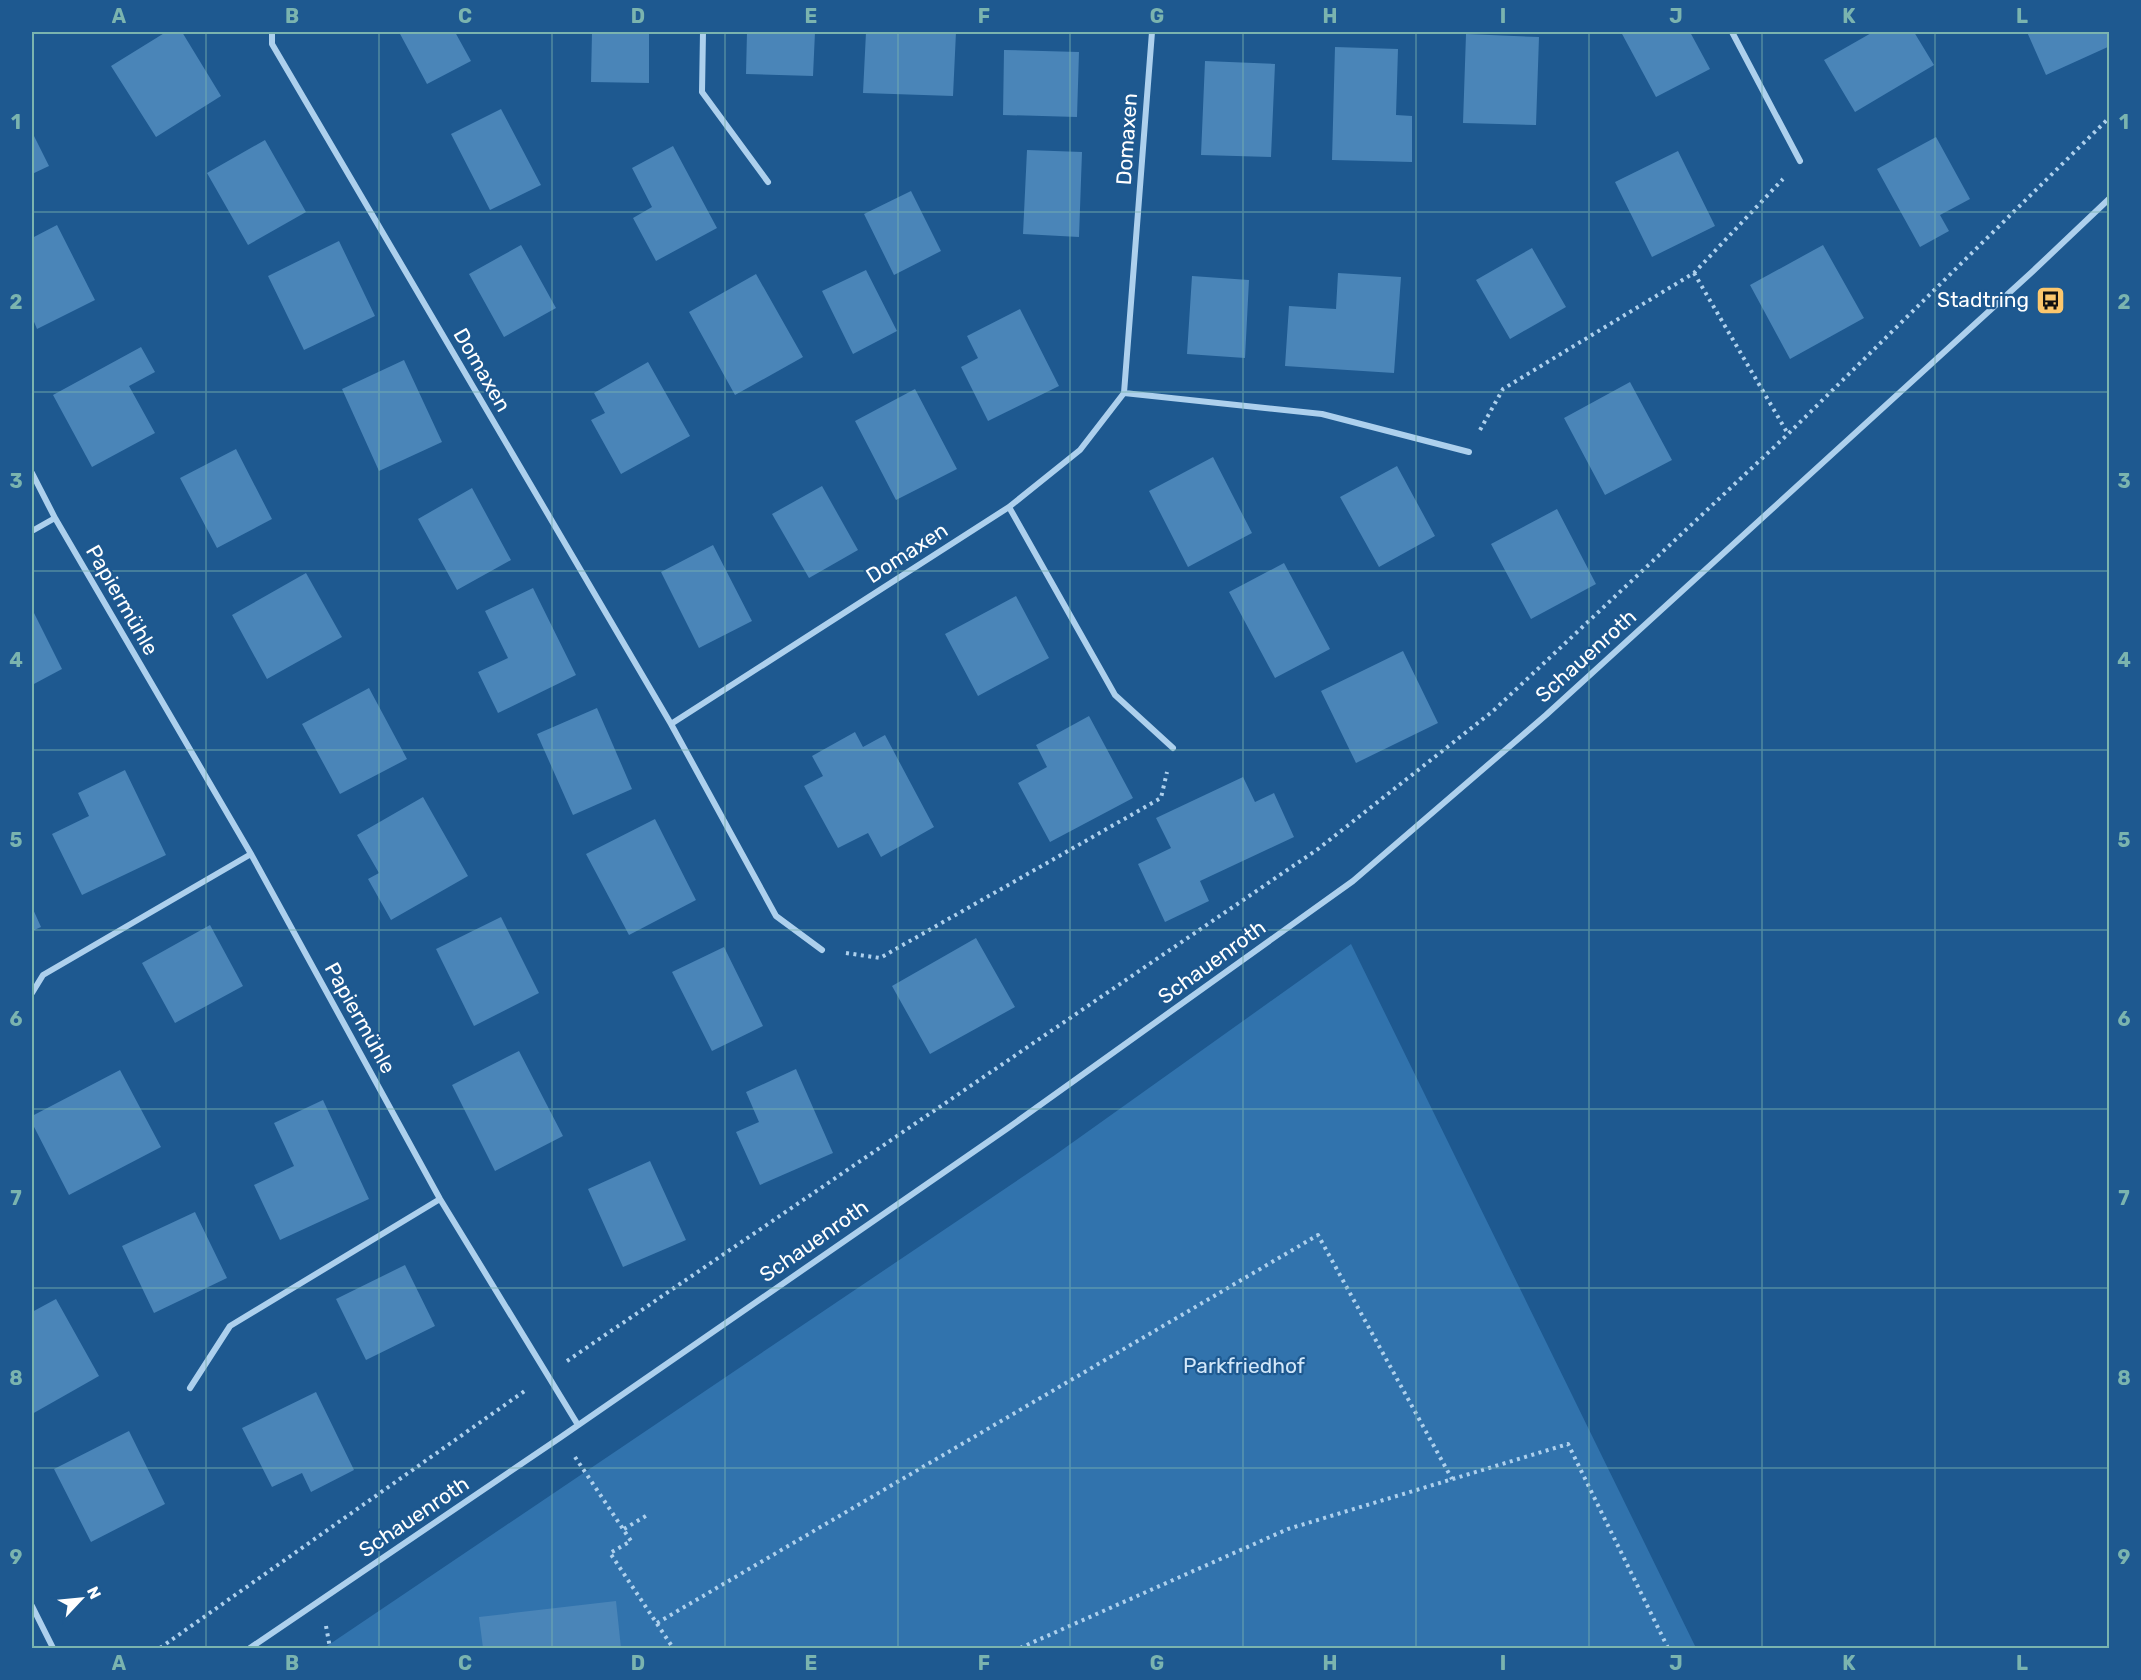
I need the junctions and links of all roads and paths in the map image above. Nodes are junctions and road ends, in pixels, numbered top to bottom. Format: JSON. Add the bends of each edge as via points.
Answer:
{"nodes":[{"id":1,"x":272,"y":32,"type":"edge"},
{"id":2,"x":703,"y":32,"type":"edge"},
{"id":3,"x":1152,"y":32,"type":"edge"},
{"id":4,"x":1732,"y":32,"type":"edge"},
{"id":5,"x":2109,"y":117,"type":"edge"},
{"id":6,"x":1800,"y":161,"type":"joint"},
{"id":7,"x":768,"y":182,"type":"dead end"},
{"id":8,"x":2109,"y":198,"type":"edge"},
{"id":9,"x":1694,"y":273,"type":"junction"},
{"id":10,"x":1124,"y":393,"type":"junction"},
{"id":11,"x":1788,"y":434,"type":"junction"},
{"id":12,"x":1469,"y":452,"type":"joint"},
{"id":13,"x":32,"y":473,"type":"edge"},
{"id":14,"x":1010,"y":507,"type":"junction"},
{"id":15,"x":55,"y":518,"type":"junction"},
{"id":16,"x":32,"y":531,"type":"edge"},
{"id":17,"x":671,"y":724,"type":"junction"},
{"id":18,"x":1173,"y":747,"type":"joint"},
{"id":19,"x":252,"y":854,"type":"junction"},
{"id":20,"x":822,"y":950,"type":"joint"},
{"id":21,"x":32,"y":993,"type":"edge"},
{"id":22,"x":440,"y":1199,"type":"junction"},
{"id":23,"x":548,"y":1375,"type":"junction"},
{"id":24,"x":190,"y":1388,"type":"dead end"},
{"id":25,"x":578,"y":1425,"type":"junction"},
{"id":26,"x":561,"y":1437,"type":"junction"},
{"id":27,"x":1452,"y":1479,"type":"junction"},
{"id":28,"x":649,"y":1514,"type":"dead end"},
{"id":29,"x":624,"y":1529,"type":"junction"},
{"id":30,"x":32,"y":1606,"type":"edge"},
{"id":31,"x":657,"y":1623,"type":"junction"},
{"id":32,"x":53,"y":1648,"type":"edge"},
{"id":33,"x":160,"y":1648,"type":"edge"},
{"id":34,"x":250,"y":1648,"type":"edge"},
{"id":35,"x":673,"y":1648,"type":"edge"},
{"id":36,"x":1020,"y":1648,"type":"edge"},
{"id":37,"x":1668,"y":1648,"type":"edge"}],
"edges":[{"from":1,"to":17,"type":"street","name":"Domaxen","via":[[272,44]]},
{"from":2,"to":7,"type":"street","via":[[702,92]]},
{"from":3,"to":10,"type":"street","name":"Domaxen"},
{"from":4,"to":6,"type":"street"},
{"from":5,"to":11,"type":"path"},
{"from":6,"to":9,"type":"path"},
{"from":8,"to":25,"type":"street","name":"Schauenroth","via":[[1546,715],[1353,881],[1008,1128]]},
{"from":9,"to":11,"type":"path"},
{"from":9,"to":12,"type":"path","via":[[1503,389]]},
{"from":10,"to":12,"type":"street","via":[[1322,414]]},
{"from":10,"to":14,"type":"street","name":"Domaxen","via":[[1080,450]]},
{"from":11,"to":23,"type":"path","via":[[1493,711],[1318,849]]},
{"from":13,"to":15,"type":"street","name":"Papiermühle"},
{"from":14,"to":17,"type":"street","name":"Domaxen"},
{"from":14,"to":18,"type":"street","via":[[1115,695]]},
{"from":15,"to":16,"type":"street"},
{"from":15,"to":19,"type":"street","name":"Papiermühle"},
{"from":17,"to":20,"type":"street","name":"Domaxen","via":[[776,916]]},
{"from":18,"to":20,"type":"path","via":[[1161,798],[880,958]]},
{"from":19,"to":21,"type":"street","via":[[43,975]]},
{"from":19,"to":22,"type":"street","name":"Papiermühle"},
{"from":22,"to":23,"type":"street","name":"Papiermühle"},
{"from":22,"to":24,"type":"street","via":[[230,1326]]},
{"from":23,"to":25,"type":"street","name":"Papiermühle"},
{"from":23,"to":33,"type":"path"},
{"from":25,"to":26,"type":"street","name":"Schauenroth"},
{"from":26,"to":29,"type":"path"},
{"from":26,"to":34,"type":"street","name":"Schauenroth"},
{"from":27,"to":31,"type":"path","via":[[1318,1235]]},
{"from":27,"to":36,"type":"path","via":[[1288,1529]]},
{"from":27,"to":37,"type":"path","via":[[1568,1444]]},
{"from":28,"to":29,"type":"path"},
{"from":29,"to":31,"type":"path","via":[[631,1541],[610,1553]]},
{"from":30,"to":32,"type":"street"},
{"from":31,"to":35,"type":"path"}]}
